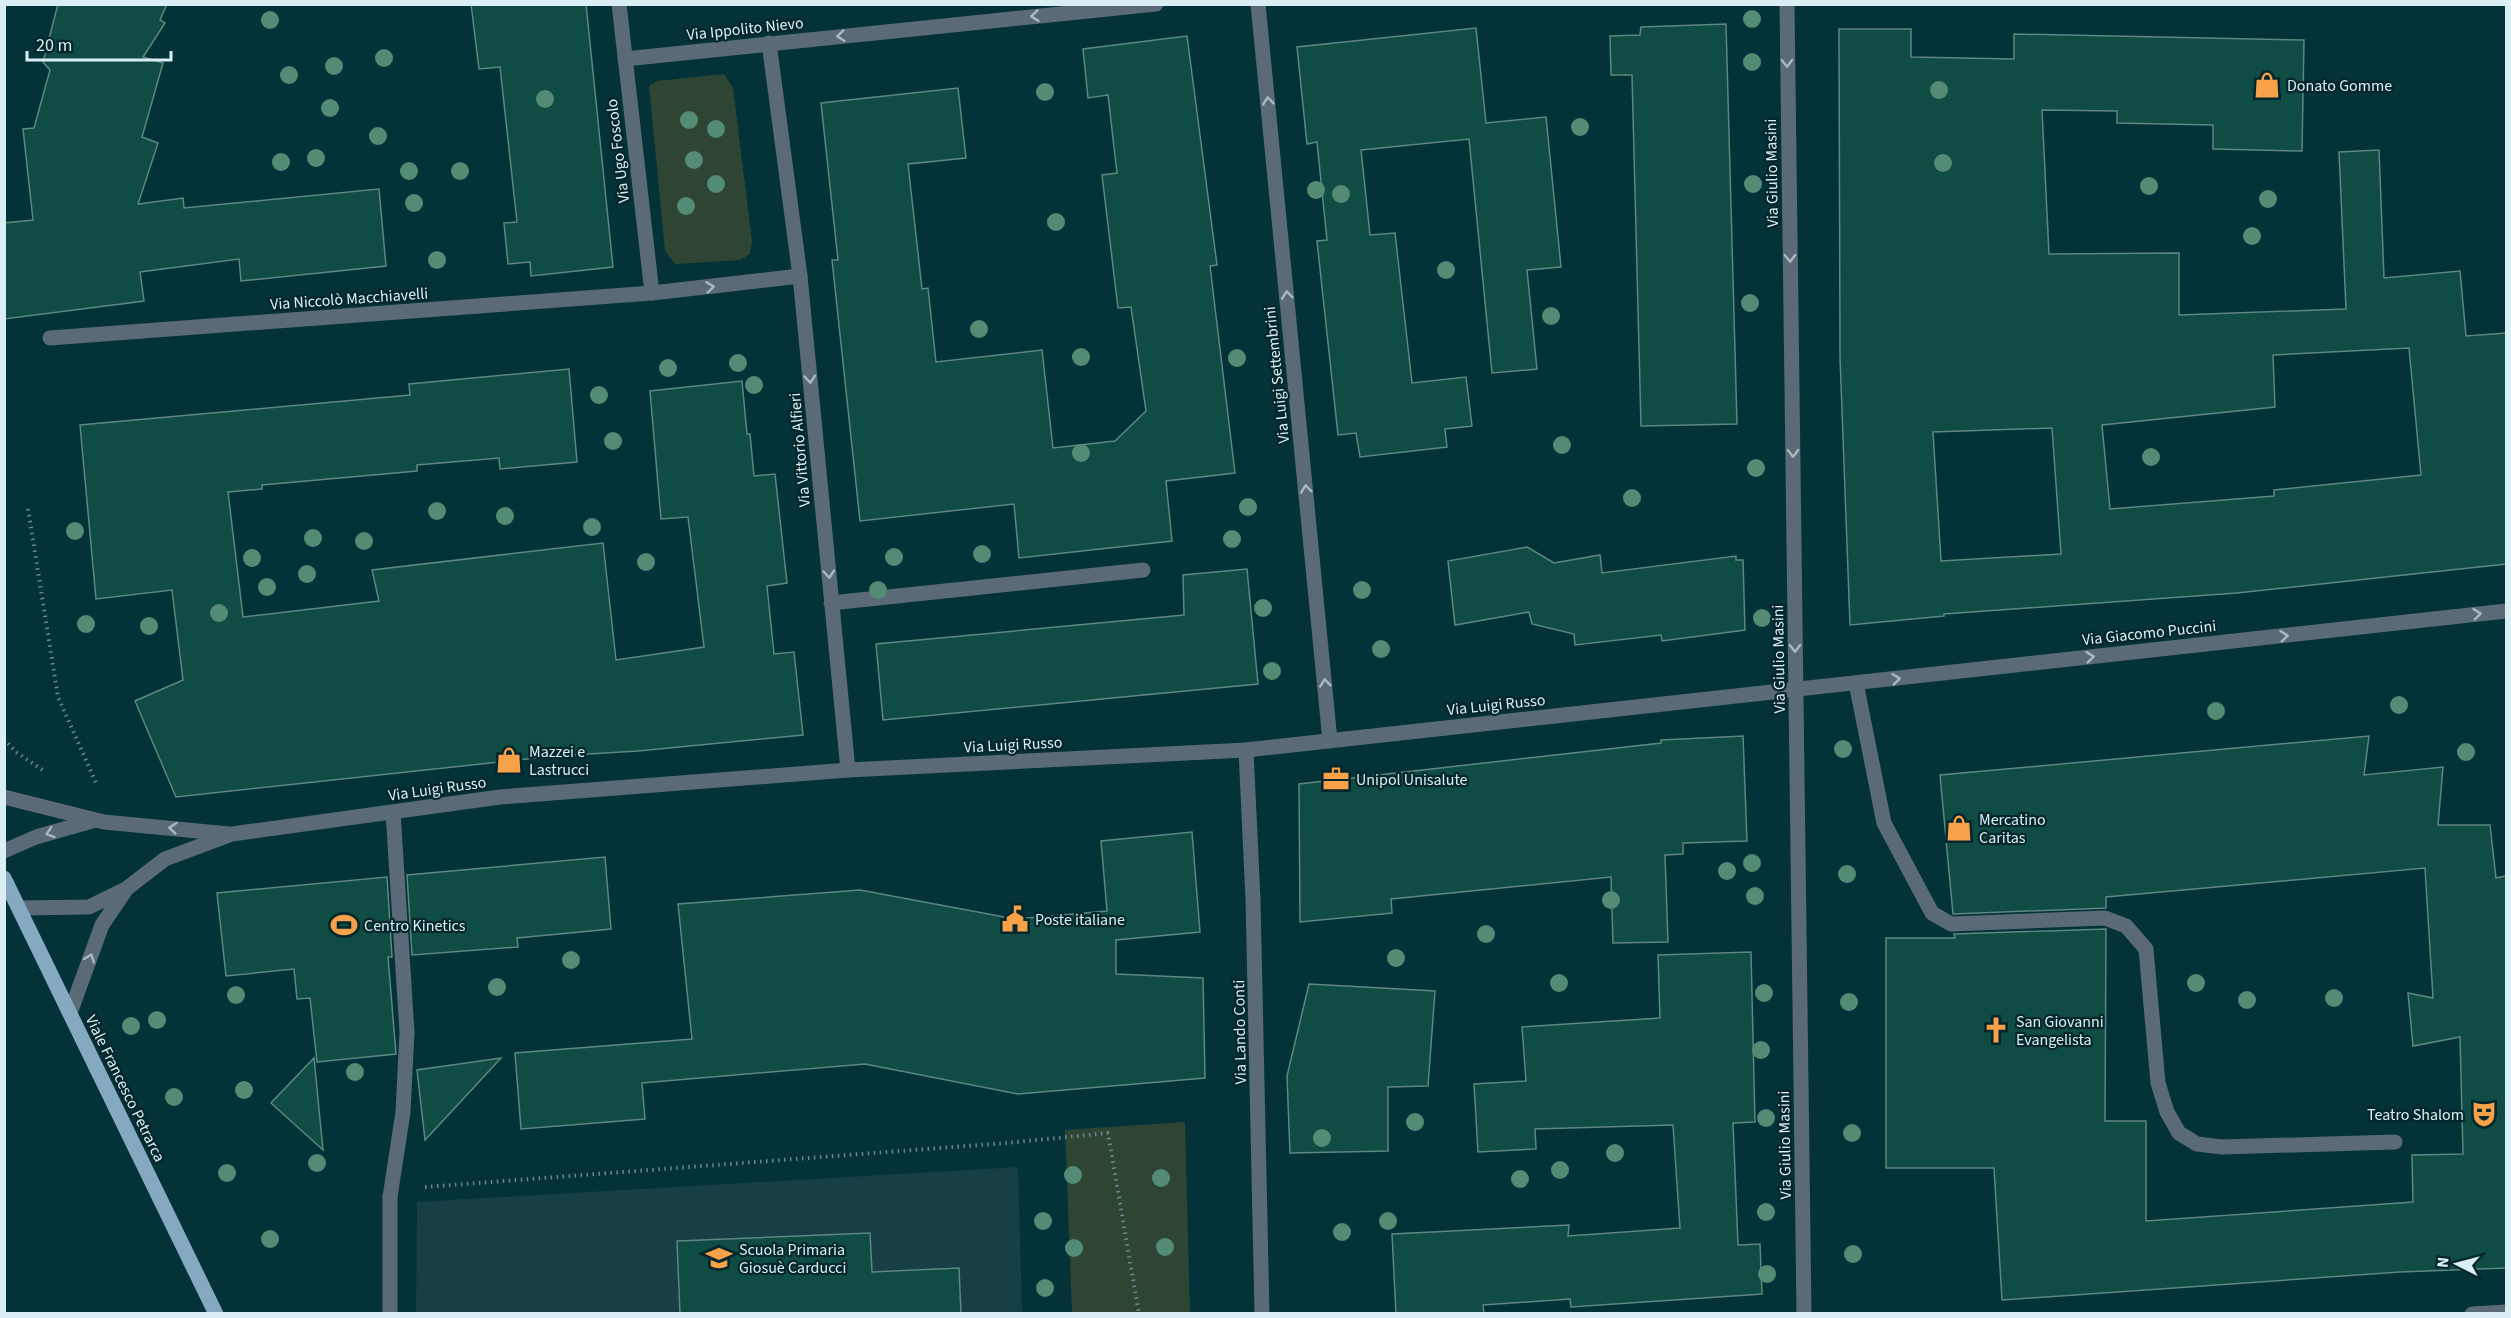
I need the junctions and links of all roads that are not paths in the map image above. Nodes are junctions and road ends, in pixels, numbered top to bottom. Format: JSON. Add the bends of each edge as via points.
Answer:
{"nodes":[{"id":1,"x":619,"y":4,"type":"edge"},
{"id":2,"x":1155,"y":4,"type":"edge"},
{"id":3,"x":1258,"y":4,"type":"edge"},
{"id":4,"x":1787,"y":4,"type":"edge"},
{"id":5,"x":769,"y":43,"type":"junction"},
{"id":6,"x":625,"y":59,"type":"junction"},
{"id":7,"x":800,"y":276,"type":"junction"},
{"id":8,"x":652,"y":293,"type":"junction"},
{"id":9,"x":50,"y":338,"type":"dead end"},
{"id":10,"x":1143,"y":570,"type":"dead end"},
{"id":11,"x":831,"y":603,"type":"junction"},
{"id":12,"x":2506,"y":611,"type":"edge"},
{"id":13,"x":1856,"y":683,"type":"junction"},
{"id":14,"x":1796,"y":689,"type":"junction"},
{"id":15,"x":1330,"y":741,"type":"junction"},
{"id":16,"x":1246,"y":750,"type":"junction"},
{"id":17,"x":848,"y":770,"type":"junction"},
{"id":18,"x":4,"y":796,"type":"edge"},
{"id":19,"x":393,"y":812,"type":"junction"},
{"id":20,"x":97,"y":820,"type":"junction"},
{"id":21,"x":232,"y":834,"type":"junction"},
{"id":22,"x":4,"y":851,"type":"edge"},
{"id":23,"x":4,"y":878,"type":"edge"},
{"id":24,"x":126,"y":889,"type":"junction"},
{"id":25,"x":20,"y":908,"type":"junction"},
{"id":26,"x":70,"y":1013,"type":"junction"},
{"id":27,"x":2395,"y":1142,"type":"dead end"},
{"id":28,"x":2506,"y":1312,"type":"edge"},
{"id":29,"x":216,"y":1314,"type":"edge"},
{"id":30,"x":390,"y":1314,"type":"edge"},
{"id":31,"x":1262,"y":1314,"type":"edge"},
{"id":32,"x":1804,"y":1314,"type":"edge"},
{"id":33,"x":2472,"y":1314,"type":"edge"}],
"edges":[{"from":1,"to":6,"type":"street","name":"Via Ugo Foscolo"},
{"from":2,"to":5,"type":"street","name":"Via Ippolito Nievo","one_way":true},
{"from":15,"to":3,"type":"street","name":"Via Luigi Settembrini","one_way":true},
{"from":4,"to":14,"type":"street","name":"Via Giulio Masini","one_way":true},
{"from":5,"to":6,"type":"street","name":"Via Ippolito Nievo"},
{"from":5,"to":7,"type":"street","name":"Via Vittorio Alfieri"},
{"from":6,"to":8,"type":"street","name":"Via Ugo Foscolo"},
{"from":8,"to":7,"type":"street","one_way":true},
{"from":7,"to":11,"type":"street","name":"Via Vittorio Alfieri","one_way":true},
{"from":8,"to":9,"type":"street","name":"Via Niccolò Macchiavelli"},
{"from":10,"to":11,"type":"street"},
{"from":11,"to":17,"type":"street","name":"Via Vittorio Alfieri"},
{"from":13,"to":12,"type":"street","name":"Via Giacomo Puccini","one_way":true},
{"from":13,"to":14,"type":"street","name":"Via Giacomo Puccini"},
{"from":13,"to":27,"type":"street","via":[[1884,823],[1932,913],[1951,924],[2105,918],[2126,926],[2146,949],[2158,1083],[2179,1133],[2197,1144],[2222,1147]]},
{"from":14,"to":15,"type":"street","name":"Via Luigi Russo"},
{"from":14,"to":32,"type":"street","name":"Via Giulio Masini"},
{"from":15,"to":16,"type":"street","name":"Via Luigi Russo"},
{"from":16,"to":17,"type":"street","name":"Via Luigi Russo"},
{"from":16,"to":31,"type":"street","name":"Via Lando Conti"},
{"from":17,"to":19,"type":"street","name":"Via Luigi Russo","via":[[500,797]]},
{"from":18,"to":20,"type":"street","name":"Via Luigi Russo"},
{"from":19,"to":21,"type":"street","name":"Via Luigi Russo"},
{"from":19,"to":30,"type":"street","via":[[407,1032],[403,1112],[390,1197]]},
{"from":21,"to":20,"type":"street","name":"Via Luigi Russo","one_way":true},
{"from":20,"to":22,"type":"street","name":"Via Luigi Russo","one_way":true,"via":[[36,837]]},
{"from":21,"to":24,"type":"street","name":"Via Luigi Russo","via":[[165,859]]},
{"from":23,"to":25,"type":"main road","name":"Viale Francesco Petrarca"},
{"from":24,"to":25,"type":"street","name":"Via Luigi Russo","via":[[89,907]]},
{"from":26,"to":24,"type":"street","name":"Via Luigi Russo","one_way":true,"via":[[102,925]]},
{"from":25,"to":26,"type":"main road","name":"Viale Francesco Petrarca"},
{"from":26,"to":29,"type":"main road","name":"Viale Francesco Petrarca"},
{"from":28,"to":33,"type":"street"}]}
